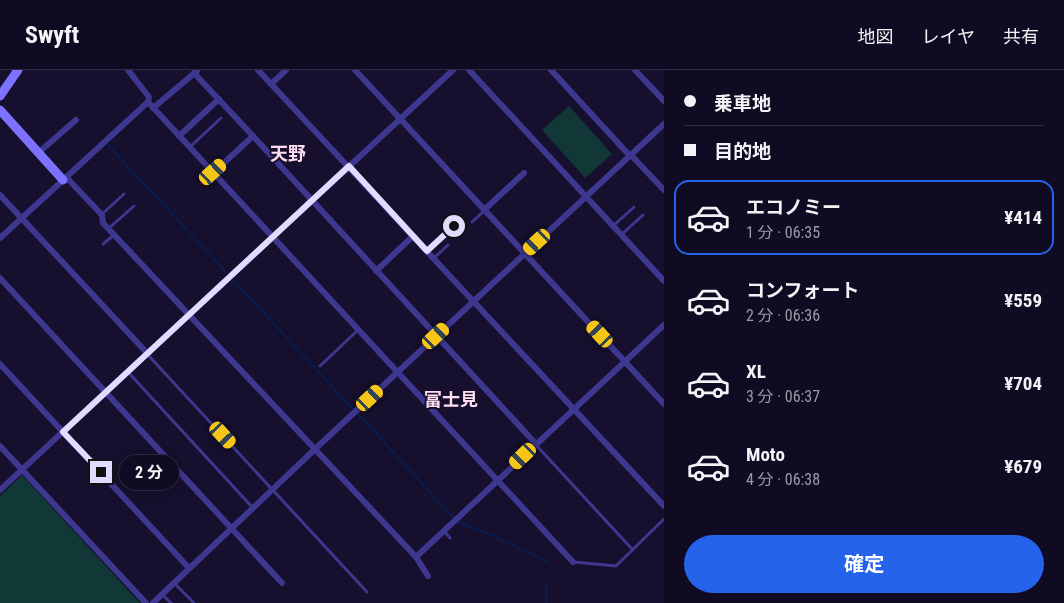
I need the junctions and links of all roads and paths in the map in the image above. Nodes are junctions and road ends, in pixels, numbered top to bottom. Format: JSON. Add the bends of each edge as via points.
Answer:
{"nodes":[{"id":1,"x":128,"y":70,"type":"edge"},
{"id":2,"x":258,"y":70,"type":"edge"},
{"id":3,"x":286,"y":70,"type":"edge"},
{"id":4,"x":355,"y":70,"type":"edge"},
{"id":5,"x":453,"y":70,"type":"edge"},
{"id":6,"x":469,"y":70,"type":"edge"},
{"id":7,"x":551,"y":70,"type":"edge"},
{"id":8,"x":635,"y":70,"type":"edge"},
{"id":9,"x":196,"y":71,"type":"edge"},
{"id":10,"x":13,"y":72,"type":"edge"},
{"id":11,"x":271,"y":84,"type":"junction"},
{"id":12,"x":0,"y":96,"type":"edge"},
{"id":13,"x":219,"y":99,"type":"junction"},
{"id":14,"x":664,"y":101,"type":"edge"},
{"id":15,"x":148,"y":102,"type":"junction"},
{"id":16,"x":153,"y":108,"type":"junction"},
{"id":17,"x":0,"y":110,"type":"edge"},
{"id":18,"x":221,"y":118,"type":"dead end"},
{"id":19,"x":401,"y":119,"type":"junction"},
{"id":20,"x":76,"y":120,"type":"dead end"},
{"id":21,"x":664,"y":124,"type":"edge"},
{"id":22,"x":180,"y":136,"type":"junction"},
{"id":23,"x":253,"y":136,"type":"junction"},
{"id":24,"x":190,"y":147,"type":"junction"},
{"id":25,"x":38,"y":153,"type":"junction"},
{"id":26,"x":631,"y":155,"type":"junction"},
{"id":27,"x":349,"y":166,"type":"junction"},
{"id":28,"x":213,"y":172,"type":"junction"},
{"id":29,"x":524,"y":172,"type":"dead end"},
{"id":30,"x":64,"y":178,"type":"junction"},
{"id":31,"x":664,"y":190,"type":"edge"},
{"id":32,"x":124,"y":194,"type":"dead end"},
{"id":33,"x":0,"y":195,"type":"edge"},
{"id":34,"x":586,"y":196,"type":"junction"},
{"id":35,"x":312,"y":201,"type":"junction"},
{"id":36,"x":134,"y":206,"type":"dead end"},
{"id":37,"x":634,"y":207,"type":"dead end"},
{"id":38,"x":485,"y":210,"type":"junction"},
{"id":39,"x":101,"y":214,"type":"junction"},
{"id":40,"x":644,"y":215,"type":"dead end"},
{"id":41,"x":22,"y":218,"type":"junction"},
{"id":42,"x":472,"y":222,"type":"dead end"},
{"id":43,"x":454,"y":226,"type":"dead end"},
{"id":44,"x":613,"y":226,"type":"junction"},
{"id":45,"x":108,"y":229,"type":"junction"},
{"id":46,"x":114,"y":235,"type":"junction"},
{"id":47,"x":621,"y":235,"type":"junction"},
{"id":48,"x":413,"y":236,"type":"junction"},
{"id":49,"x":272,"y":237,"type":"junction"},
{"id":50,"x":0,"y":238,"type":"edge"},
{"id":51,"x":103,"y":244,"type":"dead end"},
{"id":52,"x":448,"y":245,"type":"dead end"},
{"id":53,"x":427,"y":251,"type":"junction"},
{"id":54,"x":525,"y":254,"type":"junction"},
{"id":55,"x":434,"y":258,"type":"junction"},
{"id":56,"x":376,"y":271,"type":"junction"},
{"id":57,"x":0,"y":278,"type":"edge"},
{"id":58,"x":664,"y":281,"type":"edge"},
{"id":59,"x":474,"y":302,"type":"junction"},
{"id":60,"x":189,"y":315,"type":"junction"},
{"id":61,"x":664,"y":325,"type":"edge"},
{"id":62,"x":358,"y":329,"type":"junction"},
{"id":63,"x":436,"y":336,"type":"junction"},
{"id":64,"x":148,"y":354,"type":"junction"},
{"id":65,"x":625,"y":362,"type":"junction"},
{"id":66,"x":0,"y":364,"type":"edge"},
{"id":67,"x":320,"y":366,"type":"dead end"},
{"id":68,"x":128,"y":372,"type":"junction"},
{"id":69,"x":398,"y":372,"type":"junction"},
{"id":70,"x":106,"y":393,"type":"junction"},
{"id":71,"x":664,"y":404,"type":"edge"},
{"id":72,"x":574,"y":409,"type":"junction"},
{"id":73,"x":63,"y":432,"type":"junction"},
{"id":74,"x":536,"y":444,"type":"junction"},
{"id":75,"x":0,"y":446,"type":"edge"},
{"id":76,"x":314,"y":450,"type":"junction"},
{"id":77,"x":22,"y":470,"type":"junction"},
{"id":78,"x":498,"y":480,"type":"junction"},
{"id":79,"x":273,"y":489,"type":"junction"},
{"id":80,"x":0,"y":490,"type":"edge"},
{"id":81,"x":664,"y":506,"type":"edge"},
{"id":82,"x":254,"y":508,"type":"junction"},
{"id":83,"x":664,"y":519,"type":"edge"},
{"id":84,"x":232,"y":528,"type":"junction"},
{"id":85,"x":444,"y":530,"type":"junction"},
{"id":86,"x":450,"y":538,"type":"dead end"},
{"id":87,"x":632,"y":549,"type":"junction"},
{"id":88,"x":416,"y":558,"type":"junction"},
{"id":89,"x":574,"y":562,"type":"joint"},
{"id":90,"x":189,"y":568,"type":"junction"},
{"id":91,"x":428,"y":576,"type":"dead end"},
{"id":92,"x":174,"y":583,"type":"junction"},
{"id":93,"x":282,"y":583,"type":"dead end"},
{"id":94,"x":368,"y":592,"type":"dead end"},
{"id":95,"x":162,"y":594,"type":"junction"},
{"id":96,"x":146,"y":603,"type":"edge"},
{"id":97,"x":153,"y":603,"type":"edge"},
{"id":98,"x":171,"y":603,"type":"edge"},
{"id":99,"x":194,"y":603,"type":"edge"}],
"edges":[{"from":1,"to":15,"type":"street","via":[[149,97]]},
{"from":2,"to":11,"type":"street"},
{"from":3,"to":11,"type":"street"},
{"from":4,"to":19,"type":"street"},
{"from":5,"to":19,"type":"street"},
{"from":6,"to":34,"type":"street"},
{"from":7,"to":26,"type":"street"},
{"from":8,"to":14,"type":"street"},
{"from":9,"to":13,"type":"street"},
{"from":9,"to":16,"type":"street"},
{"from":10,"to":12,"type":"street"},
{"from":11,"to":27,"type":"street"},
{"from":13,"to":22,"type":"street"},
{"from":13,"to":23,"type":"street"},
{"from":15,"to":16,"type":"street"},
{"from":15,"to":30,"type":"street"},
{"from":16,"to":22,"type":"street"},
{"from":17,"to":25,"type":"street"},
{"from":18,"to":24,"type":"lane"},
{"from":19,"to":27,"type":"street"},
{"from":19,"to":38,"type":"street"},
{"from":20,"to":25,"type":"street"},
{"from":21,"to":26,"type":"street"},
{"from":22,"to":24,"type":"street"},
{"from":23,"to":28,"type":"street"},
{"from":23,"to":35,"type":"street"},
{"from":24,"to":28,"type":"street"},
{"from":25,"to":30,"type":"street"},
{"from":26,"to":31,"type":"street"},
{"from":26,"to":34,"type":"street"},
{"from":27,"to":35,"type":"street"},
{"from":27,"to":48,"type":"street"},
{"from":28,"to":49,"type":"street"},
{"from":29,"to":38,"type":"street"},
{"from":30,"to":39,"type":"street"},
{"from":30,"to":41,"type":"street"},
{"from":32,"to":39,"type":"lane"},
{"from":33,"to":41,"type":"street"},
{"from":34,"to":44,"type":"street"},
{"from":34,"to":54,"type":"street"},
{"from":35,"to":49,"type":"street"},
{"from":35,"to":56,"type":"street"},
{"from":36,"to":45,"type":"lane"},
{"from":37,"to":44,"type":"lane"},
{"from":38,"to":42,"type":"lane"},
{"from":38,"to":54,"type":"street"},
{"from":39,"to":45,"type":"street"},
{"from":40,"to":47,"type":"lane"},
{"from":41,"to":50,"type":"street"},
{"from":41,"to":64,"type":"street"},
{"from":43,"to":53,"type":"lane"},
{"from":44,"to":47,"type":"street"},
{"from":45,"to":46,"type":"street"},
{"from":46,"to":51,"type":"lane"},
{"from":46,"to":60,"type":"street"},
{"from":47,"to":58,"type":"street"},
{"from":48,"to":53,"type":"street"},
{"from":48,"to":56,"type":"street"},
{"from":49,"to":60,"type":"street"},
{"from":49,"to":62,"type":"street"},
{"from":52,"to":55,"type":"lane"},
{"from":53,"to":55,"type":"street"},
{"from":54,"to":59,"type":"street"},
{"from":54,"to":65,"type":"street"},
{"from":55,"to":59,"type":"street"},
{"from":56,"to":63,"type":"street"},
{"from":57,"to":70,"type":"street"},
{"from":59,"to":63,"type":"street"},
{"from":59,"to":72,"type":"street"},
{"from":60,"to":64,"type":"street"},
{"from":60,"to":76,"type":"street"},
{"from":61,"to":65,"type":"street"},
{"from":62,"to":67,"type":"lane"},
{"from":62,"to":69,"type":"street"},
{"from":63,"to":69,"type":"street"},
{"from":63,"to":74,"type":"street"},
{"from":64,"to":68,"type":"street"},
{"from":64,"to":79,"type":"lane"},
{"from":65,"to":71,"type":"street"},
{"from":65,"to":72,"type":"street"},
{"from":66,"to":73,"type":"street"},
{"from":68,"to":70,"type":"street"},
{"from":68,"to":82,"type":"lane"},
{"from":69,"to":76,"type":"street"},
{"from":69,"to":78,"type":"street"},
{"from":70,"to":73,"type":"street"},
{"from":70,"to":84,"type":"street"},
{"from":72,"to":74,"type":"street"},
{"from":72,"to":81,"type":"street"},
{"from":73,"to":77,"type":"street"},
{"from":73,"to":90,"type":"street"},
{"from":74,"to":78,"type":"street"},
{"from":74,"to":87,"type":"lane"},
{"from":75,"to":77,"type":"street"},
{"from":76,"to":79,"type":"street"},
{"from":76,"to":88,"type":"street"},
{"from":77,"to":80,"type":"street"},
{"from":77,"to":96,"type":"street"},
{"from":78,"to":85,"type":"street"},
{"from":78,"to":89,"type":"street"},
{"from":79,"to":82,"type":"street"},
{"from":79,"to":94,"type":"lane"},
{"from":82,"to":84,"type":"street"},
{"from":83,"to":87,"type":"lane"},
{"from":84,"to":90,"type":"street"},
{"from":84,"to":93,"type":"street"},
{"from":85,"to":86,"type":"lane"},
{"from":85,"to":88,"type":"street"},
{"from":87,"to":89,"type":"lane","via":[[616,566]]},
{"from":88,"to":91,"type":"street"},
{"from":90,"to":92,"type":"street"},
{"from":92,"to":95,"type":"street"},
{"from":92,"to":99,"type":"lane"},
{"from":95,"to":97,"type":"street"},
{"from":95,"to":98,"type":"lane"}]}
